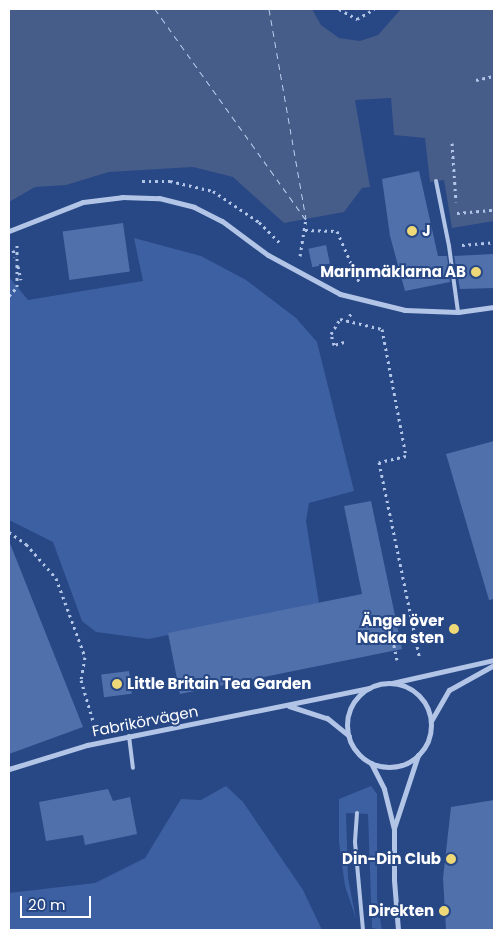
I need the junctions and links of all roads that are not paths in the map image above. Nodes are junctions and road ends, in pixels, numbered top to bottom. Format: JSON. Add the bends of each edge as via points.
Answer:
{"nodes":[{"id":1,"x":436,"y":181,"type":"dead end"},
{"id":2,"x":9,"y":231,"type":"edge"},
{"id":3,"x":494,"y":307,"type":"edge"},
{"id":4,"x":458,"y":312,"type":"junction"},
{"id":5,"x":494,"y":660,"type":"edge"},
{"id":6,"x":494,"y":664,"type":"edge"},
{"id":7,"x":392,"y":683,"type":"junction"},
{"id":8,"x":369,"y":688,"type":"junction"},
{"id":9,"x":289,"y":705,"type":"junction"},
{"id":10,"x":431,"y":722,"type":"junction"},
{"id":11,"x":129,"y":736,"type":"junction"},
{"id":12,"x":349,"y":736,"type":"junction"},
{"id":13,"x":418,"y":755,"type":"junction"},
{"id":14,"x":371,"y":763,"type":"junction"},
{"id":15,"x":133,"y":768,"type":"dead end"},
{"id":16,"x":9,"y":770,"type":"edge"},
{"id":17,"x":356,"y":813,"type":"dead end"},
{"id":18,"x":394,"y":828,"type":"junction"},
{"id":19,"x":362,"y":930,"type":"edge"},
{"id":20,"x":398,"y":930,"type":"edge"}],
"edges":[{"from":1,"to":4,"type":"lane"},
{"from":2,"to":4,"type":"street","via":[[83,202],[159,198],[194,206],[222,221],[268,255],[340,294],[405,310]]},
{"from":3,"to":4,"type":"street"},
{"from":5,"to":7,"type":"street"},
{"from":6,"to":10,"type":"street","via":[[449,690]]},
{"from":7,"to":8,"type":"street"},
{"from":7,"to":10,"type":"street","via":[[403,686],[422,700]]},
{"from":8,"to":9,"type":"street","name":"Fabrikörvägen"},
{"from":8,"to":12,"type":"street","via":[[356,699],[349,714]]},
{"from":9,"to":11,"type":"street","name":"Fabrikörvägen"},
{"from":9,"to":12,"type":"street","name":"Fabrikörvägen","via":[[327,718]]},
{"from":10,"to":13,"type":"street","via":[[426,745]]},
{"from":11,"to":15,"type":"lane"},
{"from":11,"to":16,"type":"street","name":"Fabrikörvägen","via":[[87,745]]},
{"from":12,"to":14,"type":"street","via":[[361,756]]},
{"from":13,"to":14,"type":"street","via":[[396,766]]},
{"from":13,"to":18,"type":"street"},
{"from":14,"to":18,"type":"street","via":[[384,790]]},
{"from":17,"to":19,"type":"lane"},
{"from":18,"to":20,"type":"street"}]}
